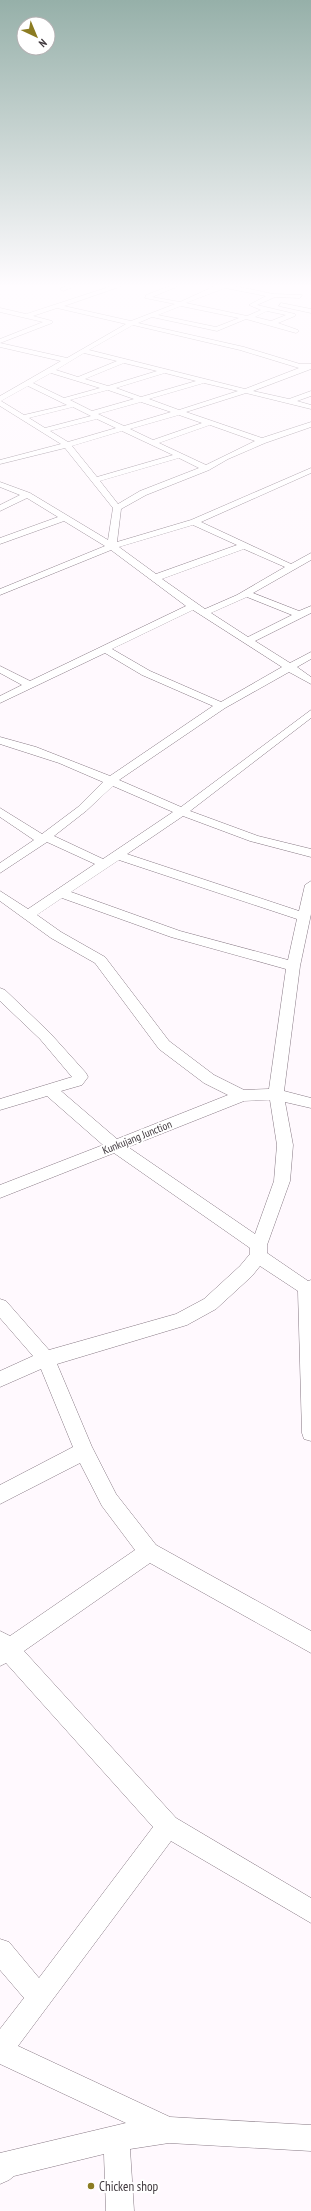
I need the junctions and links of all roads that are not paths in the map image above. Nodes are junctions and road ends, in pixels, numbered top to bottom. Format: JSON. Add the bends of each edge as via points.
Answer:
{"nodes":[{"id":1,"x":19,"y":388,"type":"edge"},
{"id":2,"x":38,"y":388,"type":"edge"},
{"id":3,"x":109,"y":388,"type":"joint"},
{"id":4,"x":180,"y":388,"type":"edge"},
{"id":5,"x":235,"y":388,"type":"edge"},
{"id":6,"x":253,"y":388,"type":"edge"},
{"id":7,"x":245,"y":391,"type":"junction"},
{"id":8,"x":311,"y":393,"type":"edge"},
{"id":9,"x":0,"y":400,"type":"edge"},
{"id":10,"x":63,"y":400,"type":"junction"},
{"id":11,"x":143,"y":400,"type":"junction"},
{"id":12,"x":289,"y":402,"type":"junction"},
{"id":13,"x":0,"y":403,"type":"edge"},
{"id":14,"x":74,"y":405,"type":"junction"},
{"id":15,"x":311,"y":407,"type":"edge"},
{"id":16,"x":178,"y":412,"type":"junction"},
{"id":17,"x":93,"y":415,"type":"junction"},
{"id":18,"x":24,"y":417,"type":"junction"},
{"id":19,"x":210,"y":423,"type":"junction"},
{"id":20,"x":311,"y":424,"type":"edge"},
{"id":21,"x":121,"y":429,"type":"junction"},
{"id":22,"x":46,"y":430,"type":"junction"},
{"id":23,"x":262,"y":441,"type":"junction"},
{"id":24,"x":151,"y":443,"type":"junction"},
{"id":25,"x":67,"y":445,"type":"junction"},
{"id":26,"x":179,"y":456,"type":"junction"},
{"id":27,"x":0,"y":462,"type":"edge"},
{"id":28,"x":206,"y":468,"type":"junction"},
{"id":29,"x":311,"y":470,"type":"edge"},
{"id":30,"x":96,"y":480,"type":"junction"},
{"id":31,"x":0,"y":484,"type":"edge"},
{"id":32,"x":27,"y":495,"type":"junction"},
{"id":33,"x":0,"y":508,"type":"edge"},
{"id":34,"x":117,"y":508,"type":"junction"},
{"id":35,"x":66,"y":517,"type":"junction"},
{"id":36,"x":194,"y":522,"type":"junction"},
{"id":37,"x":0,"y":541,"type":"edge"},
{"id":38,"x":112,"y":546,"type":"junction"},
{"id":39,"x":243,"y":546,"type":"junction"},
{"id":40,"x":311,"y":556,"type":"edge"},
{"id":41,"x":291,"y":567,"type":"junction"},
{"id":42,"x":155,"y":578,"type":"junction"},
{"id":43,"x":0,"y":592,"type":"edge"},
{"id":44,"x":245,"y":593,"type":"junction"},
{"id":45,"x":194,"y":606,"type":"junction"},
{"id":46,"x":311,"y":609,"type":"edge"},
{"id":47,"x":204,"y":613,"type":"junction"},
{"id":48,"x":300,"y":615,"type":"junction"},
{"id":49,"x":248,"y":641,"type":"junction"},
{"id":50,"x":105,"y":649,"type":"junction"},
{"id":51,"x":311,"y":655,"type":"edge"},
{"id":52,"x":290,"y":667,"type":"junction"},
{"id":53,"x":0,"y":669,"type":"edge"},
{"id":54,"x":311,"y":681,"type":"edge"},
{"id":55,"x":29,"y":685,"type":"junction"},
{"id":56,"x":0,"y":700,"type":"edge"},
{"id":57,"x":221,"y":706,"type":"junction"},
{"id":58,"x":311,"y":712,"type":"edge"},
{"id":59,"x":0,"y":740,"type":"edge"},
{"id":60,"x":112,"y":780,"type":"junction"},
{"id":61,"x":183,"y":811,"type":"junction"},
{"id":62,"x":0,"y":812,"type":"edge"},
{"id":63,"x":44,"y":838,"type":"junction"},
{"id":64,"x":311,"y":853,"type":"edge"},
{"id":65,"x":117,"y":855,"type":"junction"},
{"id":66,"x":104,"y":864,"type":"junction"},
{"id":67,"x":0,"y":869,"type":"edge"},
{"id":68,"x":311,"y":885,"type":"edge"},
{"id":69,"x":61,"y":893,"type":"junction"},
{"id":70,"x":0,"y":895,"type":"edge"},
{"id":71,"x":307,"y":914,"type":"edge"},
{"id":72,"x":28,"y":915,"type":"junction"},
{"id":73,"x":293,"y":966,"type":"junction"},
{"id":74,"x":0,"y":993,"type":"edge"},
{"id":75,"x":48,"y":1089,"type":"junction"},
{"id":76,"x":276,"y":1094,"type":"junction"},
{"id":77,"x":242,"y":1096,"type":"junction"},
{"id":78,"x":311,"y":1103,"type":"edge"},
{"id":79,"x":0,"y":1105,"type":"edge"},
{"id":80,"x":115,"y":1146,"type":"junction"},
{"id":81,"x":0,"y":1192,"type":"edge"},
{"id":82,"x":258,"y":1250,"type":"junction"},
{"id":83,"x":309,"y":1287,"type":"edge"},
{"id":84,"x":0,"y":1306,"type":"edge"},
{"id":85,"x":46,"y":1359,"type":"junction"},
{"id":86,"x":0,"y":1380,"type":"edge"},
{"id":87,"x":311,"y":1433,"type":"edge"},
{"id":88,"x":84,"y":1451,"type":"junction"},
{"id":89,"x":0,"y":1495,"type":"edge"},
{"id":90,"x":149,"y":1552,"type":"junction"},
{"id":91,"x":311,"y":1643,"type":"edge"},
{"id":92,"x":2,"y":1649,"type":"edge"},
{"id":93,"x":168,"y":1826,"type":"junction"},
{"id":94,"x":311,"y":1911,"type":"edge"},
{"id":95,"x":0,"y":1951,"type":"edge"},
{"id":96,"x":39,"y":1997,"type":"junction"},
{"id":97,"x":0,"y":2050,"type":"edge"},
{"id":98,"x":170,"y":2130,"type":"junction"},
{"id":99,"x":116,"y":2138,"type":"junction"},
{"id":100,"x":311,"y":2138,"type":"edge"},
{"id":101,"x":0,"y":2172,"type":"edge"},
{"id":102,"x":120,"y":2211,"type":"edge"}],
"edges":[{"from":1,"to":9,"type":"street"},
{"from":2,"to":10,"type":"street"},
{"from":3,"to":10,"type":"street"},
{"from":3,"to":11,"type":"street"},
{"from":4,"to":11,"type":"street"},
{"from":5,"to":7,"type":"street"},
{"from":6,"to":7,"type":"street"},
{"from":7,"to":12,"type":"street"},
{"from":7,"to":16,"type":"street"},
{"from":8,"to":12,"type":"street"},
{"from":10,"to":14,"type":"street"},
{"from":11,"to":16,"type":"street"},
{"from":11,"to":17,"type":"street"},
{"from":12,"to":15,"type":"street"},
{"from":13,"to":18,"type":"street","via":[[11,413]]},
{"from":14,"to":17,"type":"street"},
{"from":14,"to":18,"type":"street"},
{"from":16,"to":19,"type":"street"},
{"from":16,"to":21,"type":"street"},
{"from":17,"to":21,"type":"street"},
{"from":17,"to":22,"type":"street"},
{"from":18,"to":22,"type":"street"},
{"from":19,"to":23,"type":"street"},
{"from":19,"to":24,"type":"street"},
{"from":20,"to":23,"type":"street"},
{"from":21,"to":24,"type":"street"},
{"from":21,"to":25,"type":"street"},
{"from":22,"to":25,"type":"street"},
{"from":23,"to":28,"type":"street"},
{"from":24,"to":26,"type":"street"},
{"from":25,"to":27,"type":"street"},
{"from":25,"to":30,"type":"street"},
{"from":26,"to":28,"type":"street"},
{"from":26,"to":30,"type":"street"},
{"from":28,"to":34,"type":"street","via":[[142,493]]},
{"from":29,"to":36,"type":"street"},
{"from":30,"to":34,"type":"street"},
{"from":31,"to":32,"type":"street"},
{"from":32,"to":33,"type":"street"},
{"from":32,"to":35,"type":"street"},
{"from":34,"to":38,"type":"street"},
{"from":35,"to":37,"type":"street"},
{"from":35,"to":38,"type":"street"},
{"from":36,"to":38,"type":"street"},
{"from":36,"to":39,"type":"street"},
{"from":38,"to":42,"type":"street"},
{"from":38,"to":43,"type":"street"},
{"from":39,"to":41,"type":"street"},
{"from":39,"to":42,"type":"street"},
{"from":40,"to":41,"type":"street"},
{"from":41,"to":44,"type":"street"},
{"from":42,"to":45,"type":"street"},
{"from":44,"to":47,"type":"street"},
{"from":44,"to":48,"type":"street"},
{"from":45,"to":47,"type":"street"},
{"from":45,"to":50,"type":"street","via":[[156,622]]},
{"from":46,"to":48,"type":"street"},
{"from":47,"to":49,"type":"street"},
{"from":48,"to":49,"type":"street"},
{"from":49,"to":52,"type":"street"},
{"from":50,"to":55,"type":"street"},
{"from":50,"to":57,"type":"street","via":[[146,673]]},
{"from":51,"to":52,"type":"street"},
{"from":52,"to":54,"type":"street"},
{"from":52,"to":57,"type":"street"},
{"from":53,"to":55,"type":"street"},
{"from":55,"to":56,"type":"street"},
{"from":57,"to":60,"type":"street"},
{"from":58,"to":61,"type":"street","via":[[248,764]]},
{"from":59,"to":60,"type":"street","via":[[24,746]]},
{"from":60,"to":61,"type":"street"},
{"from":60,"to":63,"type":"street","via":[[82,809]]},
{"from":61,"to":64,"type":"street","via":[[246,836]]},
{"from":61,"to":65,"type":"street"},
{"from":62,"to":63,"type":"street"},
{"from":63,"to":66,"type":"street"},
{"from":63,"to":67,"type":"street"},
{"from":65,"to":66,"type":"street"},
{"from":65,"to":71,"type":"street"},
{"from":66,"to":69,"type":"street"},
{"from":68,"to":71,"type":"street"},
{"from":69,"to":72,"type":"street"},
{"from":69,"to":73,"type":"street","via":[[104,911],[191,939]]},
{"from":70,"to":72,"type":"street"},
{"from":71,"to":73,"type":"street"},
{"from":72,"to":77,"type":"street","via":[[56,935],[100,960],[164,1045],[209,1079]]},
{"from":73,"to":76,"type":"street"},
{"from":74,"to":75,"type":"street","via":[[45,1036],[81,1077]]},
{"from":75,"to":79,"type":"street"},
{"from":75,"to":80,"type":"street"},
{"from":76,"to":77,"type":"street","name":"Kunkujang Junction"},
{"from":76,"to":78,"type":"street","name":"Kunkujang Junction"},
{"from":76,"to":82,"type":"street","via":[[285,1145],[282,1181]]},
{"from":77,"to":80,"type":"street","name":"Kunkujang Junction"},
{"from":80,"to":81,"type":"street","name":"Kunkujang Junction"},
{"from":80,"to":82,"type":"street"},
{"from":82,"to":83,"type":"street"},
{"from":82,"to":85,"type":"street","via":[[246,1271],[210,1304],[181,1320]]},
{"from":83,"to":87,"type":"street"},
{"from":84,"to":85,"type":"street"},
{"from":85,"to":86,"type":"street"},
{"from":85,"to":88,"type":"street"},
{"from":88,"to":89,"type":"street"},
{"from":88,"to":90,"type":"street","via":[[109,1500]]},
{"from":90,"to":91,"type":"street"},
{"from":90,"to":92,"type":"street"},
{"from":92,"to":93,"type":"street"},
{"from":93,"to":94,"type":"street"},
{"from":93,"to":96,"type":"street"},
{"from":95,"to":96,"type":"street"},
{"from":96,"to":97,"type":"street"},
{"from":97,"to":98,"type":"street"},
{"from":98,"to":99,"type":"street"},
{"from":98,"to":100,"type":"street"},
{"from":99,"to":101,"type":"street","via":[[6,2164]]},
{"from":99,"to":102,"type":"street"}]}
